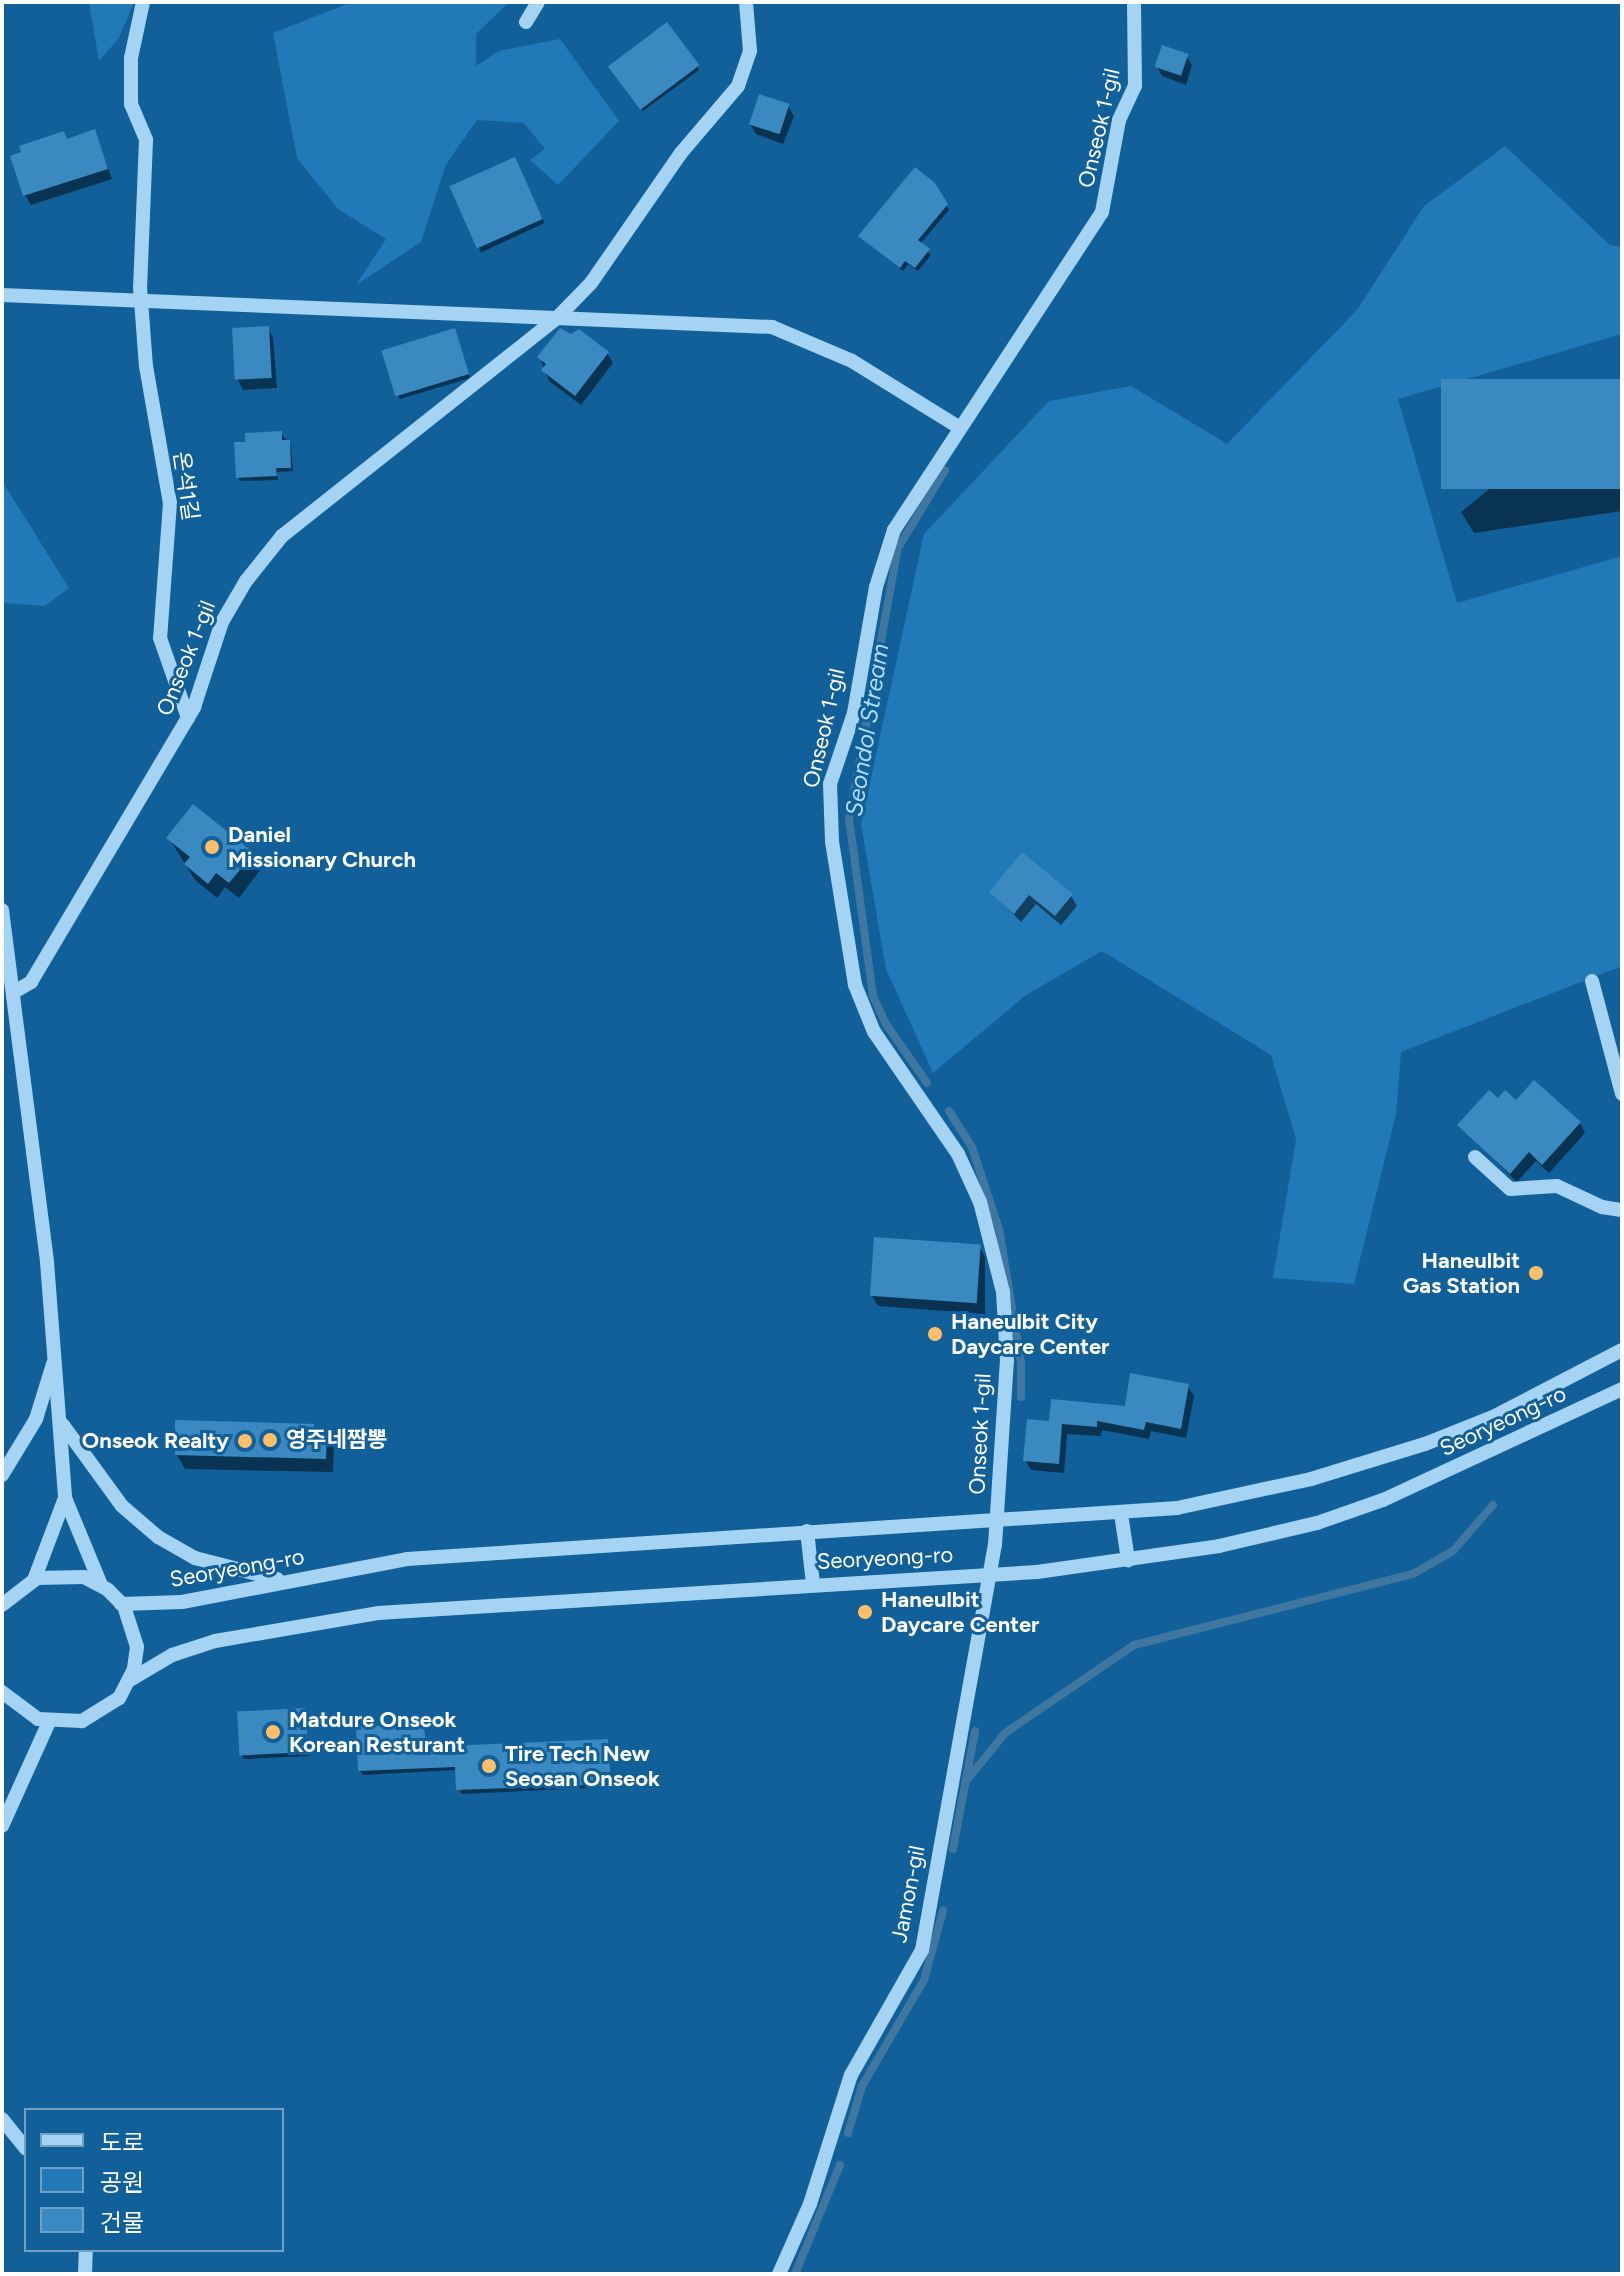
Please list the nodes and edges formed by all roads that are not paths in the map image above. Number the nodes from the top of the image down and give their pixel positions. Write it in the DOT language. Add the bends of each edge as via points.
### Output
graph roads {
  1 [pos="143,2"];
  2 [pos="538,2"];
  3 [pos="746,2"];
  4 [pos="1134,2"];
  5 [pos="526,22"];
  6 [pos="2,295"];
  7 [pos="141,303"];
  8 [pos="556,319"];
  9 [pos="960,428"];
  10 [pos="188,718"];
  11 [pos="2,910"];
  12 [pos="1592,981"];
  13 [pos="14,992"];
  14 [pos="1622,1094"];
  15 [pos="1475,1157"];
  16 [pos="1622,1210"];
  17 [pos="55,1348"];
  18 [pos="1622,1350"];
  19 [pos="1622,1389"];
  20 [pos="63,1425"];
  21 [pos="2,1475"];
  22 [pos="65,1498"];
  23 [pos="1121,1514"];
  24 [pos="997,1520"];
  25 [pos="807,1531"];
  26 [pos="995,1545"];
  27 [pos="1128,1560"];
  28 [pos="990,1575"];
  29 [pos="34,1580"];
  30 [pos="289,1581"];
  31 [pos="813,1584"];
  32 [pos="101,1585"];
  33 [pos="121,1604"];
  34 [pos="2,1605"];
  35 [pos="130,1680"];
  36 [pos="2,1692"];
  37 [pos="49,1722"];
  38 [pos="2,1826"];
  39 [pos="2,2119"];
  40 [pos="24,2146"];
  41 [pos="86,2252"];
  42 [pos="85,2274"];
  43 [pos="779,2274"];
  1 -- 7 [label="street, 온석1길" via="131,58 131,104 146,140"];
  2 -- 5 [label="street"];
  3 -- 8 [label="street, Onseok 1-gil" via="750,51 738,86 681,153 591,283"];
  4 -- 9 [label="street, Onseok 1-gil" via="1135,86 1119,120 1102,212"];
  6 -- 7 [label="street"];
  7 -- 8 [label="street"];
  7 -- 10 [label="street, 온석1길" via="146,366 170,503 160,638"];
  8 -- 9 [label="street" via="755,325 791,331 890,381"];
  8 -- 10 [label="street, Onseok 1-gil" via="282,536 233,600"];
  9 -- 24 [label="street, Onseok 1-gil" via="887,545 854,713 829,800 851,969 865,1016 958,1154 992,1241 1006,1322"];
  10 -- 13 [label="street, Onseok 1-gil" via="31,982"];
  11 -- 13 [label="street"];
  12 -- 14 [label="street"];
  13 -- 17 [label="street"];
  15 -- 16 [label="street" via="1510,1189 1557,1186 1602,1207"];
  17 -- 20 [label="street"];
  17 -- 21 [label="street" via="36,1419"];
  18 -- 23 [label="street, Seoryeong-ro" via="1495,1416 1384,1458 1243,1497"];
  19 -- 27 [label="street, Seoryeong-ro" via="1370,1505 1261,1538"];
  20 -- 22 [label="street"];
  20 -- 30 [label="street" via="122,1506 158,1537 220,1566"];
  22 -- 29 [label="street"];
  22 -- 32 [label="street"];
  23 -- 24 [label="street, Seoryeong-ro"];
  23 -- 27 [label="street"];
  24 -- 25 [label="street, Seoryeong-ro"];
  24 -- 26 [label="street, Onseok 1-gil"];
  25 -- 30 [label="street, Seoryeong-ro" via="407,1559"];
  25 -- 31 [label="street"];
  26 -- 28 [label="street, Jamon-gil"];
  27 -- 28 [label="street, Seoryeong-ro"];
  28 -- 31 [label="street, Seoryeong-ro"];
  28 -- 43 [label="street, Jamon-gil" via="922,1950 851,2075 817,2182"];
  29 -- 32 [label="street" via="65,1574"];
  29 -- 34 [label="street"];
  30 -- 33 [label="street, Seoryeong-ro" via="182,1602"];
  31 -- 35 [label="street, Seoryeong-ro" via="378,1613 270,1628 187,1649"];
  32 -- 33 [label="street"];
  33 -- 35 [label="street" via="136,1636"];
  35 -- 37 [label="street, Seoryeong-ro" via="102,1712 82,1721"];
  36 -- 37 [label="street" via="28,1715"];
  37 -- 38 [label="street"];
  39 -- 40 [label="street"];
  41 -- 42 [label="street"];
}
